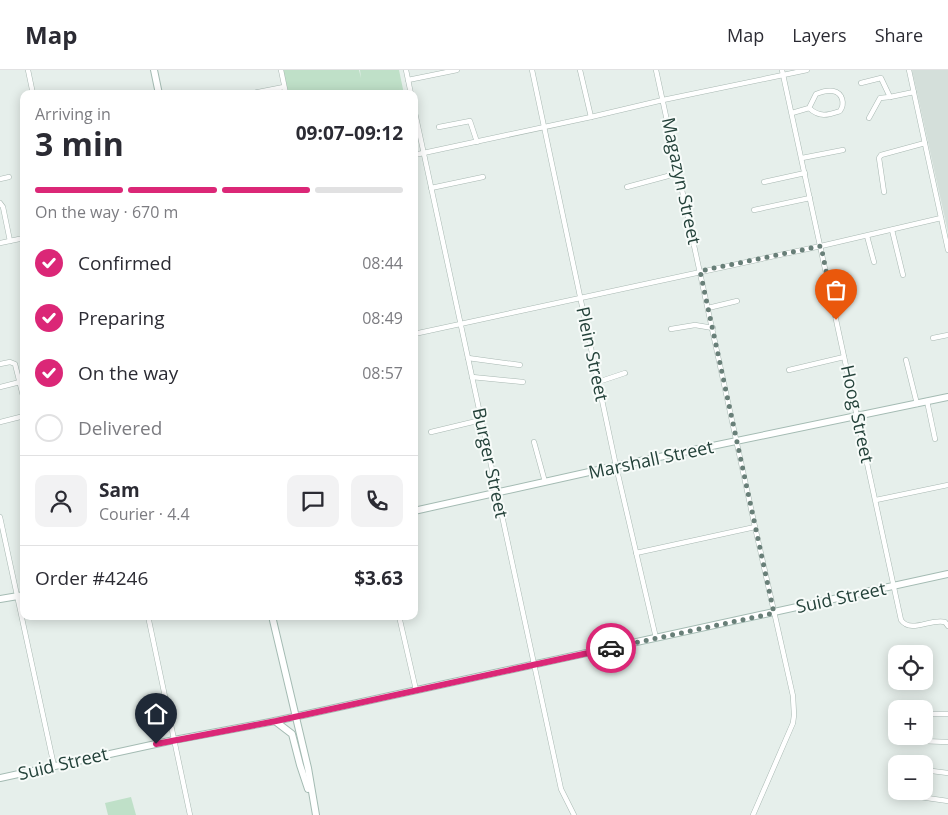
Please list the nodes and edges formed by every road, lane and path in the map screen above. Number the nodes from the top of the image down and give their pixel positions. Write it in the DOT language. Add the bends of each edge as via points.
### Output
graph roads {
  1 [pos="28,70"];
  2 [pos="154,70"];
  3 [pos="281,70"];
  4 [pos="406,70"];
  5 [pos="458,70"];
  6 [pos="532,70"];
  7 [pos="580,70"];
  8 [pos="656,70"];
  9 [pos="807,70"];
  10 [pos="909,70"];
  11 [pos="783,72"];
  12 [pos="408,80"];
  13 [pos="861,83"];
  14 [pos="284,87"];
  15 [pos="32,90"];
  16 [pos="158,90"];
  17 [pos="269,90"];
  18 [pos="285,90"];
  19 [pos="410,90"];
  20 [pos="914,92"];
  21 [pos="890,97"];
  22 [pos="663,100"];
  23 [pos="809,108"];
  24 [pos="792,112"];
  25 [pos="591,117"];
  26 [pos="869,118"];
  27 [pos="418,126"];
  28 [pos="439,127"];
  29 [pos="544,127"];
  30 [pos="477,142"];
  31 [pos="925,143"];
  32 [pos="843,150"];
  33 [pos="424,153"];
  34 [pos="418,154"];
  35 [pos="802,158"];
  36 [pos="679,173"];
  37 [pos="805,173"];
  38 [pos="9,177"];
  39 [pos="483,177"];
  40 [pos="0,178"];
  41 [pos="764,182"];
  42 [pos="627,187"];
  43 [pos="431,188"];
  44 [pos="884,192"];
  45 [pos="810,198"];
  46 [pos="0,203"];
  47 [pos="754,210"];
  48 [pos="941,218"];
  49 [pos="892,230"];
  50 [pos="867,236"];
  51 [pos="20,239"];
  52 [pos="10,240"];
  53 [pos="0,242"];
  54 [pos="821,246"];
  55 [pos="948,250"];
  56 [pos="874,262"];
  57 [pos="700,271"];
  58 [pos="903,275"];
  59 [pos="580,298"];
  60 [pos="737,301"];
  61 [pos="708,308"];
  62 [pos="460,324"];
  63 [pos="713,328"];
  64 [pos="671,329"];
  65 [pos="418,333"];
  66 [pos="948,335"];
  67 [pos="934,338"];
  68 [pos="844,357"];
  69 [pos="468,358"];
  70 [pos="906,360"];
  71 [pos="0,364"];
  72 [pos="520,365"];
  73 [pos="789,370"];
  74 [pos="625,373"];
  75 [pos="472,377"];
  76 [pos="20,382"];
  77 [pos="523,382"];
  78 [pos="598,382"];
  79 [pos="0,387"];
  80 [pos="948,397"];
  81 [pos="927,402"];
  82 [pos="917,404"];
  83 [pos="857,416"];
  84 [pos="20,417"];
  85 [pos="481,420"];
  86 [pos="0,422"];
  87 [pos="431,432"];
  88 [pos="935,439"];
  89 [pos="534,442"];
  90 [pos="738,442"];
  91 [pos="616,466"];
  92 [pos="545,482"];
  93 [pos="948,485"];
  94 [pos="497,493"];
  95 [pos="876,500"];
  96 [pos="418,510"];
  97 [pos="0,517"];
  98 [pos="755,527"];
  99 [pos="636,552"];
  100 [pos="948,574"];
  101 [pos="894,586"];
  102 [pos="20,592"];
  103 [pos="20,596"];
  104 [pos="0,600"];
  105 [pos="774,613"];
  106 [pos="26,620"];
  107 [pos="149,620"];
  108 [pos="273,620"];
  109 [pos="400,620"];
  110 [pos="947,622"];
  111 [pos="656,638"];
  112 [pos="534,664"];
  113 [pos="416,690"];
  114 [pos="933,714"];
  115 [pos="948,714"];
  116 [pos="296,716"];
  117 [pos="276,721"];
  118 [pos="174,740"];
  119 [pos="933,742"];
  120 [pos="948,742"];
  121 [pos="54,766"];
  122 [pos="933,771"];
  123 [pos="948,773"];
  124 [pos="0,778"];
  125 [pos="312,796"];
  126 [pos="933,799"];
  127 [pos="948,801"];
  128 [pos="190,815"];
  129 [pos="316,815"];
  130 [pos="574,815"];
  131 [pos="752,815"];
  1 -- 15 [label="street"];
  2 -- 16 [label="street"];
  3 -- 14 [label="street"];
  4 -- 12 [label="street"];
  5 -- 12 [label="street"];
  6 -- 29 [label="street, Plein Street"];
  7 -- 25 [label="street"];
  8 -- 22 [label="street, Magazyn Street"];
  9 -- 11 [label="street"];
  10 -- 20 [label="street"];
  11 -- 22 [label="street"];
  11 -- 24 [label="street, Hoog Street"];
  12 -- 19 [label="street"];
  13 -- 21 [label="street" via="882,78"];
  14 -- 17 [label="street"];
  14 -- 18 [label="street"];
  20 -- 21 [label="street"];
  20 -- 31 [label="street"];
  21 -- 26 [label="street" via="880,98"];
  22 -- 25 [label="street"];
  22 -- 36 [label="street, Magazyn Street"];
  23 -- 23 [label="street" via="822,116 840,111 843,106 839,94 828,91 816,94"];
  23 -- 24 [label="street"];
  24 -- 35 [label="street, Hoog Street"];
  25 -- 29 [label="street"];
  27 -- 33 [label="street, Burger Street"];
  28 -- 30 [label="street" via="470,121"];
  29 -- 30 [label="street"];
  29 -- 59 [label="street, Plein Street"];
  30 -- 33 [label="street"];
  31 -- 44 [label="street" via="881,154"];
  31 -- 48 [label="street"];
  32 -- 35 [label="street"];
  33 -- 34 [label="street"];
  33 -- 43 [label="street, Burger Street"];
  35 -- 37 [label="street, Hoog Street"];
  36 -- 42 [label="street"];
  36 -- 57 [label="street, Magazyn Street"];
  37 -- 41 [label="street"];
  37 -- 45 [label="street, Hoog Street"];
  38 -- 40 [label="street"];
  39 -- 43 [label="street"];
  43 -- 62 [label="street, Burger Street"];
  45 -- 47 [label="street"];
  45 -- 54 [label="street, Hoog Street"];
  46 -- 52 [label="street"];
  48 -- 49 [label="street"];
  48 -- 55 [label="street"];
  49 -- 50 [label="street"];
  49 -- 58 [label="street"];
  50 -- 54 [label="street"];
  50 -- 56 [label="street"];
  51 -- 52 [label="street"];
  52 -- 53 [label="street"];
  54 -- 57 [label="street"];
  54 -- 68 [label="street, Hoog Street"];
  57 -- 59 [label="street"];
  57 -- 61 [label="street, Magazyn Street"];
  59 -- 62 [label="street"];
  59 -- 78 [label="street, Plein Street"];
  60 -- 61 [label="street"];
  61 -- 63 [label="street, Magazyn Street"];
  62 -- 65 [label="street"];
  62 -- 69 [label="street, Burger Street"];
  63 -- 64 [label="street" via="695,324"];
  63 -- 90 [label="street, Magazyn Street"];
  66 -- 67 [label="street"];
  68 -- 73 [label="street"];
  68 -- 83 [label="street, Hoog Street"];
  69 -- 72 [label="street"];
  69 -- 75 [label="street, Burger Street"];
  70 -- 82 [label="street"];
  71 -- 76 [label="street" via="15,364"];
  74 -- 78 [label="street"];
  75 -- 77 [label="street"];
  75 -- 85 [label="street, Burger Street"];
  76 -- 79 [label="street"];
  78 -- 91 [label="street, Plein Street"];
  80 -- 81 [label="street, Marshall Street"];
  81 -- 82 [label="street, Marshall Street"];
  81 -- 88 [label="street"];
  82 -- 83 [label="street, Marshall Street"];
  83 -- 90 [label="street, Marshall Street"];
  83 -- 95 [label="street, Hoog Street"];
  84 -- 86 [label="street"];
  85 -- 87 [label="street"];
  85 -- 94 [label="street, Burger Street"];
  89 -- 92 [label="street"];
  90 -- 91 [label="street, Marshall Street"];
  90 -- 98 [label="street, Magazyn Street"];
  91 -- 92 [label="street, Marshall Street"];
  91 -- 99 [label="street, Plein Street"];
  92 -- 94 [label="street, Marshall Street"];
  93 -- 95 [label="street"];
  94 -- 96 [label="street, Marshall Street"];
  94 -- 112 [label="street, Burger Street"];
  95 -- 101 [label="street, Hoog Street"];
  97 -- 102 [label="street"];
  98 -- 99 [label="street"];
  98 -- 105 [label="street, Magazyn Street"];
  99 -- 111 [label="street, Plein Street"];
  100 -- 101 [label="street, Suid Street"];
  101 -- 105 [label="street, Suid Street"];
  101 -- 110 [label="street, Hoog Street" via="905,625"];
  103 -- 104 [label="street"];
  105 -- 111 [label="street, Suid Street"];
  105 -- 131 [label="street, Magazyn Street" via="793,696 794,715"];
  106 -- 121 [label="street"];
  107 -- 118 [label="street"];
  108 -- 116 [label="street"];
  109 -- 113 [label="street"];
  111 -- 112 [label="street, Suid Street"];
  112 -- 113 [label="street, Suid Street"];
  112 -- 130 [label="street, Burger Street" via="561,789"];
  113 -- 116 [label="street, Suid Street"];
  114 -- 115 [label="street"];
  116 -- 117 [label="street, Suid Street"];
  116 -- 125 [label="street"];
  117 -- 118 [label="street, Suid Street"];
  117 -- 125 [label="street" via="292,734"];
  118 -- 121 [label="street, Suid Street"];
  118 -- 128 [label="street"];
  119 -- 120 [label="street"];
  121 -- 124 [label="street, Suid Street"];
  122 -- 123 [label="street"];
  125 -- 129 [label="street"];
  126 -- 127 [label="street"];
}
